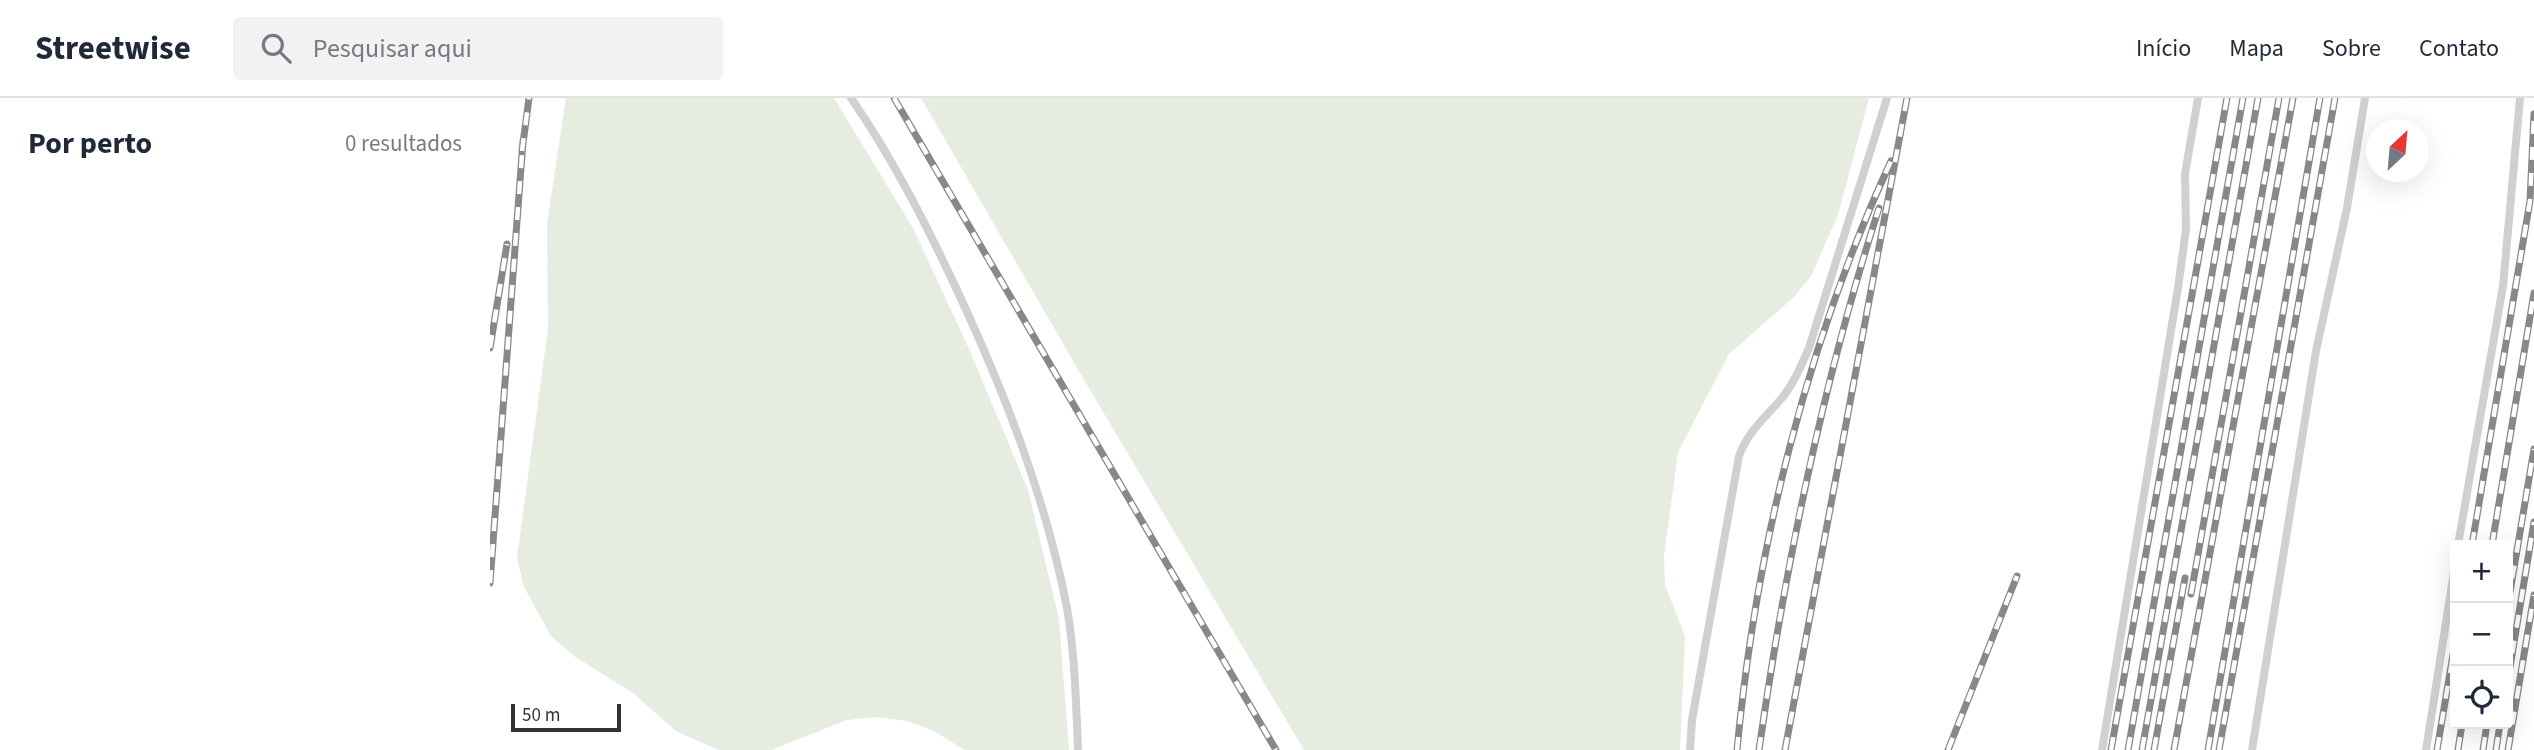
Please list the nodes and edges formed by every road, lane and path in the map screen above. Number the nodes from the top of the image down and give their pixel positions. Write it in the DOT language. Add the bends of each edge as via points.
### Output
graph roads {
  1 [pos="851,98"];
  2 [pos="1887,98"];
  3 [pos="2198,98"];
  4 [pos="2365,98"];
  5 [pos="2519,98"];
  6 [pos="2459,540"];
  7 [pos="2450,597"];
  8 [pos="1079,750"];
  9 [pos="1690,750"];
  10 [pos="2102,750"];
  11 [pos="2252,750"];
  12 [pos="2426,750"];
  1 -- 8 [label="lane" via="913,198 987,354 1038,486 1067,607"];
  2 -- 9 [label="lane" via="1809,348 1797,376 1747,436 1739,456"];
  3 -- 10 [label="lane" via="2185,174 2186,229 2178,289"];
  4 -- 11 [label="lane" via="2316,351"];
  5 -- 6 [label="lane" via="2503,286"];
  7 -- 12 [label="lane"];
}
